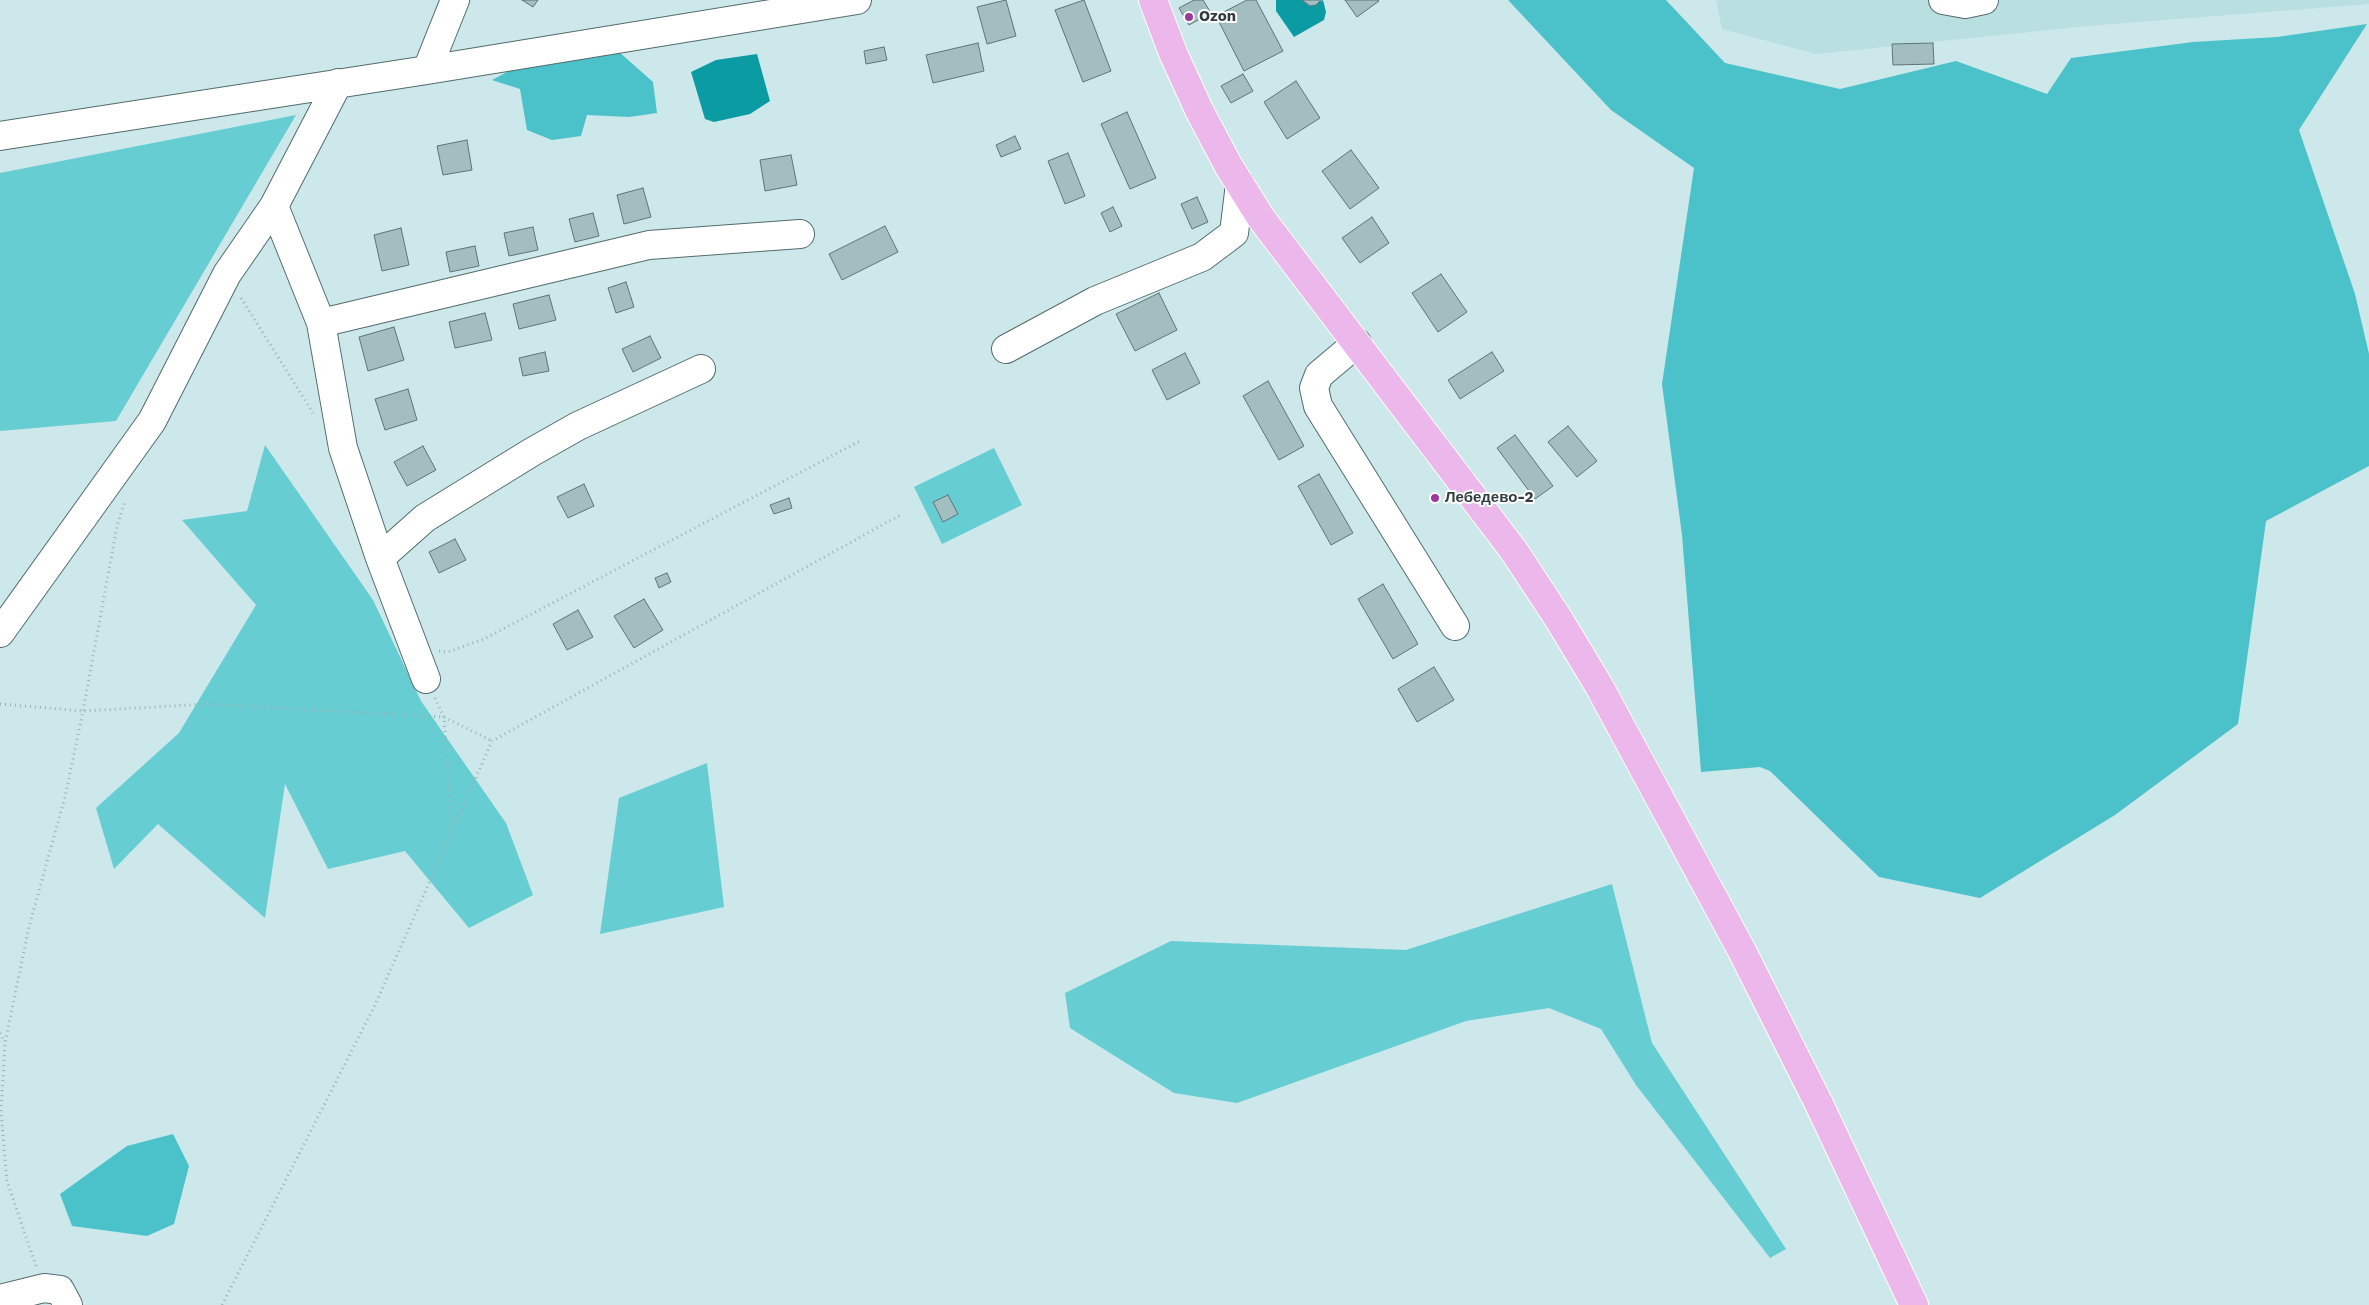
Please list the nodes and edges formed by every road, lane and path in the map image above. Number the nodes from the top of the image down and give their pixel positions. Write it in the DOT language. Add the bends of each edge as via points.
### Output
graph roads {
  1 [pos="455,0"];
  2 [pos="857,0"];
  3 [pos="1153,0"];
  4 [pos="1943,0"];
  5 [pos="1984,0"];
  6 [pos="427,70"];
  7 [pos="338,83"];
  8 [pos="0,136"];
  9 [pos="1240,184"];
  10 [pos="274,206"];
  11 [pos="800,234"];
  12 [pos="226,274"];
  13 [pos="321,324"];
  14 [pos="1357,343"];
  15 [pos="1006,349"];
  16 [pos="701,369"];
  17 [pos="314,414"];
  18 [pos="860,441"];
  19 [pos="126,500"];
  20 [pos="902,514"];
  21 [pos="380,558"];
  22 [pos="1455,626"];
  23 [pos="0,633"];
  24 [pos="414,649"];
  25 [pos="426,679"];
  26 [pos="0,704"];
  27 [pos="83,711"];
  28 [pos="444,717"];
  29 [pos="492,741"];
  30 [pos="452,828"];
  31 [pos="0,1033"];
  32 [pos="5,1043"];
  33 [pos="44,1288"];
  34 [pos="0,1299"];
  35 [pos="68,1305"];
  36 [pos="222,1305"];
  37 [pos="1914,1305"];
  1 -- 6 [label="street"];
  2 -- 6 [label="street"];
  3 -- 9 [label="main road" via="1189,89"];
  4 -- 5 [label="street" via="1965,4"];
  6 -- 7 [label="street"];
  7 -- 8 [label="street"];
  7 -- 10 [label="street"];
  9 -- 14 [label="main road" via="1284,249"];
  9 -- 15 [label="street" via="1234,233 1202,257 1095,302"];
  10 -- 12 [label="street"];
  10 -- 13 [label="street"];
  11 -- 13 [label="street" via="649,245"];
  12 -- 17 [label="path"];
  12 -- 23 [label="street" via="152,421"];
  13 -- 21 [label="street" via="343,448"];
  14 -- 22 [label="street" via="1319,375 1314,388 1318,406"];
  14 -- 37 [label="main road" via="1514,551 1599,686 1742,950"];
  16 -- 21 [label="street" via="578,426 532,452 425,518"];
  18 -- 24 [label="path" via="484,639 448,652"];
  19 -- 27 [label="path" via="117,526"];
  20 -- 29 [label="path"];
  21 -- 24 [label="street"];
  24 -- 25 [label="street"];
  25 -- 28 [label="path"];
  26 -- 27 [label="path"];
  27 -- 28 [label="path" via="206,704"];
  27 -- 32 [label="path" via="66,797 28,926"];
  28 -- 29 [label="path"];
  28 -- 30 [label="path"];
  29 -- 30 [label="path"];
  30 -- 36 [label="path" via="374,1007"];
  31 -- 32 [label="path"];
  32 -- 33 [label="path" via="1,1112 7,1181"];
  33 -- 34 [label="street"];
  33 -- 35 [label="street" via="60,1290"];
}
